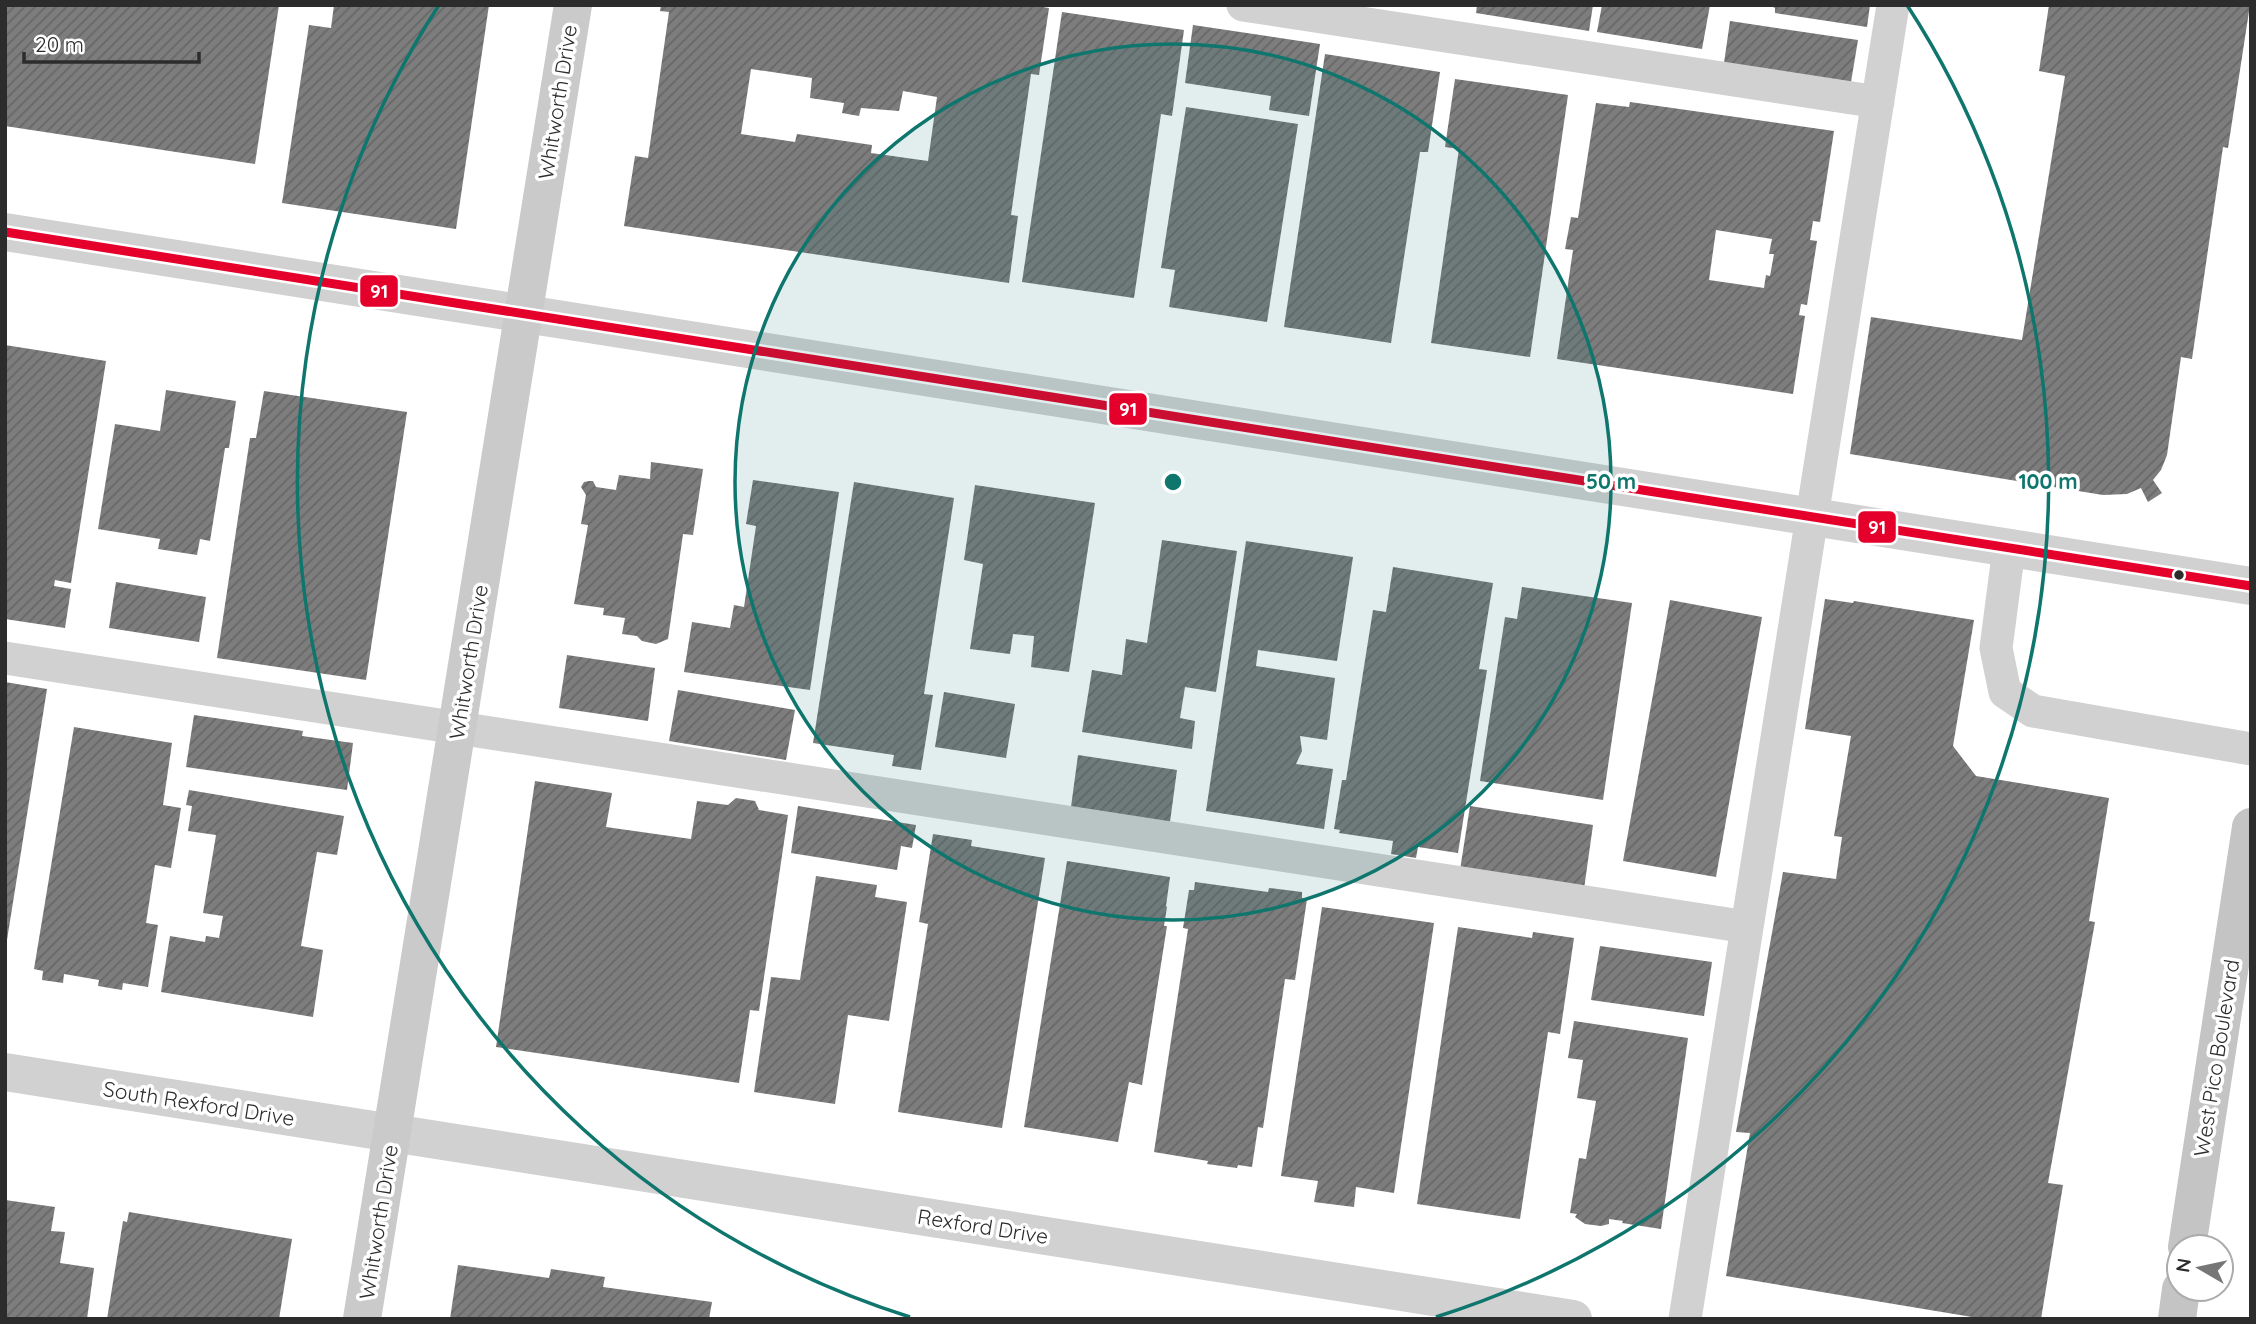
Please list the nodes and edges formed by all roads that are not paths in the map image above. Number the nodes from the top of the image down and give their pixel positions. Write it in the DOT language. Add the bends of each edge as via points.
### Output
graph roads {
  1 [pos="573,5"];
  2 [pos="1243,5"];
  3 [pos="1893,5"];
  4 [pos="1878,102"];
  5 [pos="5,232"];
  6 [pos="522,314"];
  7 [pos="1812,516"];
  8 [pos="2010,548"];
  9 [pos="2251,586"];
  10 [pos="5,658"];
  11 [pos="458,729"];
  12 [pos="2251,749"];
  13 [pos="2251,827"];
  14 [pos="2247,877"];
  15 [pos="1747,928"];
  16 [pos="5,1072"];
  17 [pos="393,1133"];
  18 [pos="2190,1233"];
  19 [pos="362,1319"];
  20 [pos="1573,1319"];
  21 [pos="1685,1319"];
  1 -- 6 [label="street, Whitworth Drive"];
  2 -- 4 [label="lane"];
  3 -- 4 [label="lane"];
  4 -- 7 [label="lane"];
  5 -- 6 [label="street"];
  6 -- 7 [label="street"];
  6 -- 11 [label="street, Whitworth Drive"];
  7 -- 8 [label="street"];
  7 -- 15 [label="lane"];
  8 -- 9 [label="street"];
  8 -- 12 [label="lane" via="1996,648 2005,692 2033,711"];
  10 -- 11 [label="lane"];
  11 -- 15 [label="lane"];
  11 -- 17 [label="street, Whitworth Drive"];
  13 -- 14 [label="main road, West Pico Boulevard"];
  14 -- 18 [label="main road, West Pico Boulevard"];
  15 -- 21 [label="lane"];
  16 -- 17 [label="street, South Rexford Drive"];
  17 -- 19 [label="street, Whitworth Drive"];
  17 -- 20 [label="street, Rexford Drive"];
}
